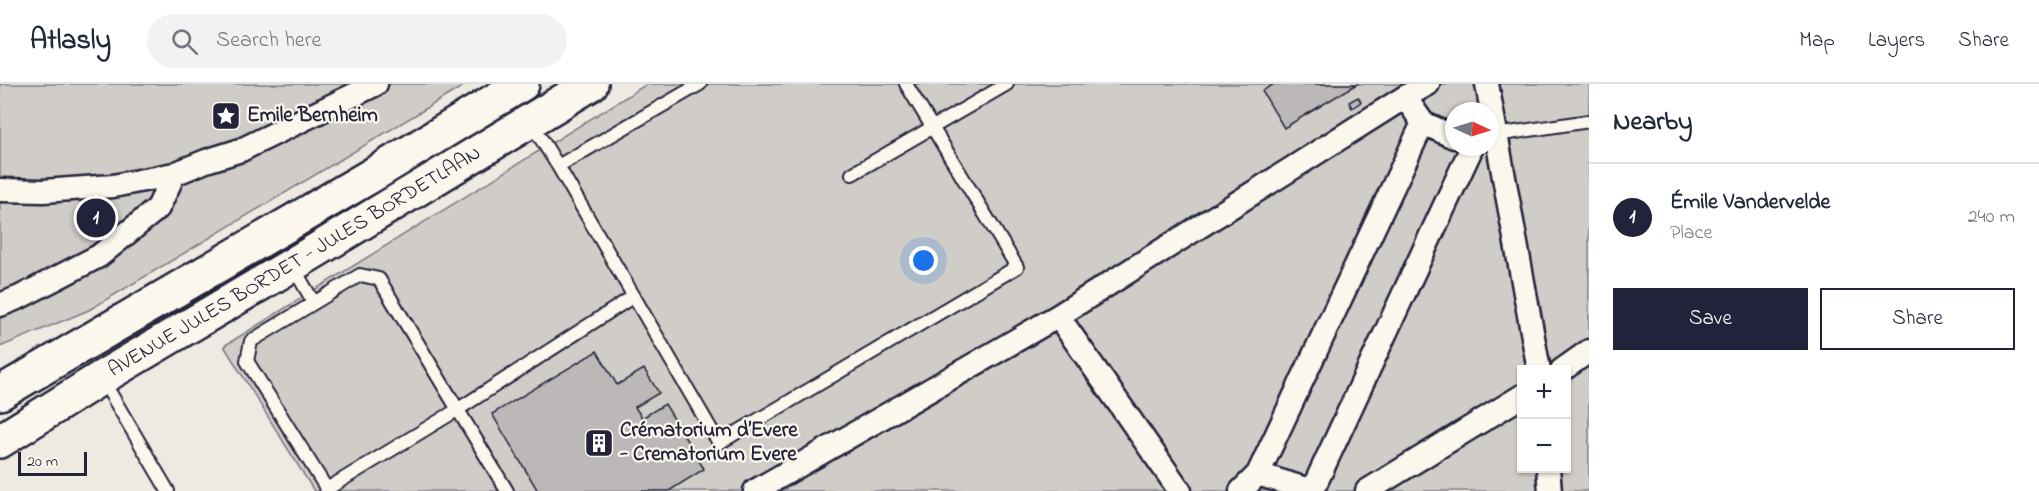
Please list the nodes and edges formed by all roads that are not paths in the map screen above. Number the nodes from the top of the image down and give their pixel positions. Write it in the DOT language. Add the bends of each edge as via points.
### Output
graph roads {
  1 [pos="376,84"];
  2 [pos="522,84"];
  3 [pos="591,84"];
  4 [pos="700,84"];
  5 [pos="906,84"];
  6 [pos="1007,84"];
  7 [pos="1428,84"];
  8 [pos="1487,84"];
  9 [pos="1406,97"];
  10 [pos="1489,102"];
  11 [pos="530,120"];
  12 [pos="1589,121"];
  13 [pos="1423,123"];
  14 [pos="932,127"];
  15 [pos="1445,133"];
  16 [pos="1499,135"];
  17 [pos="1468,156"];
  18 [pos="1497,156"];
  19 [pos="558,166"];
  20 [pos="174,174"];
  21 [pos="852,174"];
  22 [pos="0,190"];
  23 [pos="292,265"];
  24 [pos="634,296"];
  25 [pos="314,303"];
  26 [pos="0,305"];
  27 [pos="1058,316"];
  28 [pos="1589,351"];
  29 [pos="1538,365"];
  30 [pos="1568,365"];
  31 [pos="101,378"];
  32 [pos="0,393"];
  33 [pos="1517,398"];
  34 [pos="457,410"];
  35 [pos="0,441"];
  36 [pos="1548,473"];
  37 [pos="1258,474"];
  38 [pos="328,490"];
  39 [pos="168,491"];
  40 [pos="507,491"];
  41 [pos="755,491"];
  42 [pos="1180,491"];
  43 [pos="1241,491"];
  44 [pos="1312,491"];
  45 [pos="1367,491"];
  46 [pos="1550,491"];
  1 -- 20 [label="street" via="241,150"];
  2 -- 32 [label="main road, AVENUE JULES BORDET - JULES BORDETLAAN"];
  3 -- 11 [label="main road, AVENUE JULES BORDET - JULES BORDETLAAN"];
  4 -- 19 [label="lane"];
  5 -- 14 [label="lane"];
  6 -- 14 [label="lane"];
  7 -- 9 [label="street"];
  8 -- 10 [label="street"];
  9 -- 13 [label="street"];
  9 -- 27 [label="street"];
  11 -- 19 [label="lane"];
  11 -- 23 [label="main road, AVENUE JULES BORDET - JULES BORDETLAAN"];
  12 -- 16 [label="lane"];
  13 -- 15 [label="street"];
  13 -- 37 [label="street"];
  14 -- 21 [label="lane"];
  14 -- 24 [label="lane" via="1017,267 719,443"];
  17 -- 44 [label="street"];
  18 -- 29 [label="street"];
  19 -- 24 [label="lane"];
  20 -- 22 [label="street" via="113,186"];
  20 -- 26 [label="street" via="158,208 99,256"];
  23 -- 25 [label="lane"];
  23 -- 31 [label="main road, AVENUE JULES BORDET - JULES BORDETLAAN"];
  24 -- 34 [label="lane"];
  25 -- 34 [label="lane" via="360,274 379,279"];
  25 -- 38 [label="lane" via="251,341 247,361"];
  27 -- 41 [label="street"];
  27 -- 42 [label="street"];
  28 -- 30 [label="street"];
  31 -- 35 [label="main road, AVENUE JULES BORDET - JULES BORDETLAAN"];
  31 -- 39 [label="lane"];
  33 -- 45 [label="street"];
  34 -- 38 [label="lane"];
  34 -- 40 [label="lane"];
  36 -- 46 [label="street"];
  37 -- 43 [label="street"];
  37 -- 44 [label="street"];
}
